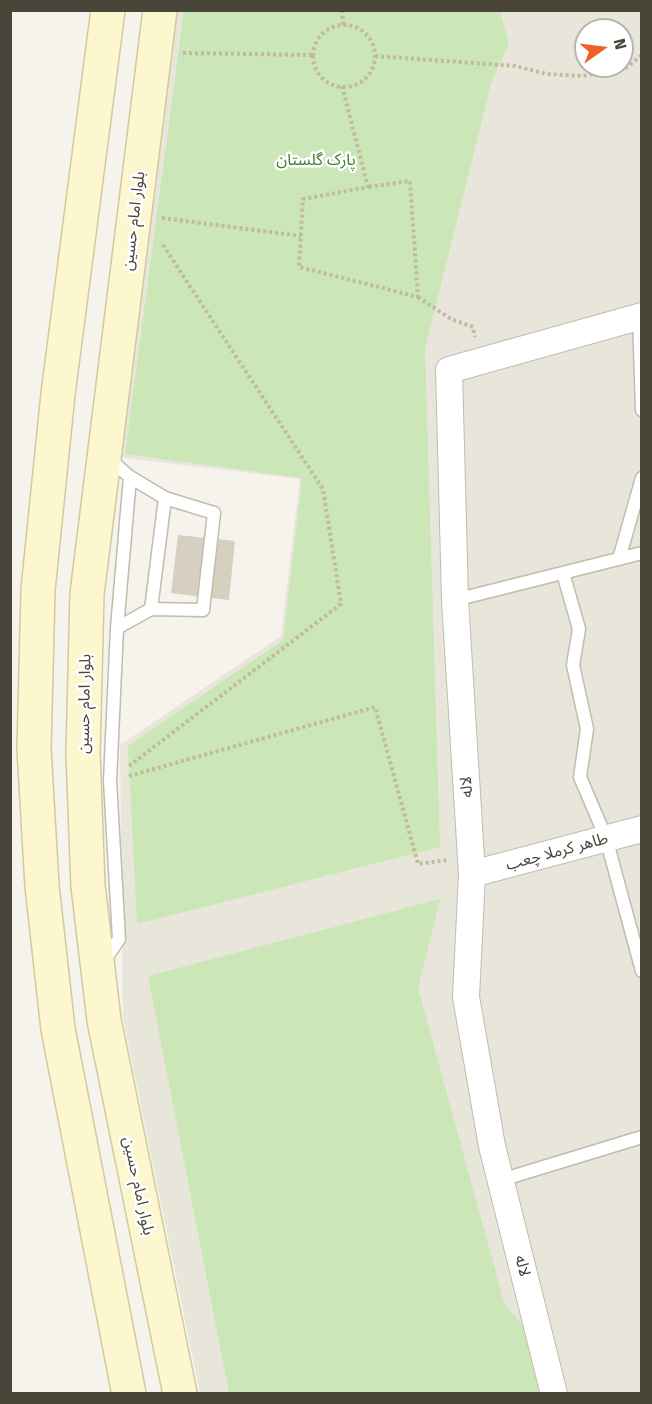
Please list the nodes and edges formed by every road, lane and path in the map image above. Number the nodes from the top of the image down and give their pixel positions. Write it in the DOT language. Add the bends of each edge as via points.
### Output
graph roads {
  1 [pos="108,10"];
  2 [pos="160,10"];
  3 [pos="342,10"];
  4 [pos="343,25"];
  5 [pos="184,42"];
  6 [pos="182,52"];
  7 [pos="312,55"];
  8 [pos="642,55"];
  9 [pos="375,56"];
  10 [pos="181,64"];
  11 [pos="342,86"];
  12 [pos="368,187"];
  13 [pos="163,206"];
  14 [pos="301,236"];
  15 [pos="159,238"];
  16 [pos="418,297"];
  17 [pos="640,317"];
  18 [pos="480,361"];
  19 [pos="642,410"];
  20 [pos="104,455"];
  21 [pos="130,477"];
  22 [pos="642,478"];
  23 [pos="165,498"];
  24 [pos="642,553"];
  25 [pos="619,559"];
  26 [pos="563,573"];
  27 [pos="454,600"];
  28 [pos="151,609"];
  29 [pos="117,628"];
  30 [pos="110,781"];
  31 [pos="642,829"];
  32 [pos="606,838"];
  33 [pos="472,866"];
  34 [pos="98,969"];
  35 [pos="642,971"];
  36 [pos="642,1137"];
  37 [pos="501,1180"];
  38 [pos="129,1394"];
  39 [pos="180,1394"];
  40 [pos="554,1394"];
  1 -- 38 [label="main road" via="58,394 38,590 34,748 42,886 58,1029"];
  2 -- 20 [label="main road, بلوار امام حسین"];
  3 -- 4 [label="path"];
  4 -- 7 [label="path" via="324,31"];
  4 -- 9 [label="path" via="364,32"];
  5 -- 6 [label="path"];
  6 -- 7 [label="path"];
  6 -- 10 [label="path"];
  7 -- 11 [label="path" via="315,69 324,80"];
  8 -- 9 [label="path" via="627,67 582,76 547,74 515,66"];
  9 -- 11 [label="path" via="372,70 362,81"];
  11 -- 12 [label="path"];
  12 -- 14 [label="path" via="303,199"];
  12 -- 16 [label="path" via="410,181"];
  13 -- 14 [label="path" via="161,218"];
  14 -- 16 [label="path" via="299,267"];
  15 -- 30 [label="path" via="323,489 341,604"];
  16 -- 18 [label="path" via="451,320 473,327"];
  17 -- 18 [label="street, لاله"];
  17 -- 19 [label="lane"];
  18 -- 27 [label="street, لاله" via="449,370"];
  20 -- 21 [label="lane"];
  20 -- 34 [label="main road, بلوار امام حسین" via="87,594 83,753 88,886"];
  21 -- 23 [label="lane"];
  21 -- 29 [label="lane"];
  22 -- 25 [label="lane"];
  23 -- 28 [label="lane"];
  23 -- 28 [label="lane" via="214,513 203,610"];
  24 -- 25 [label="lane"];
  25 -- 26 [label="lane"];
  26 -- 27 [label="lane"];
  26 -- 32 [label="lane" via="579,629 573,665 587,729 580,777"];
  27 -- 33 [label="street, لاله"];
  28 -- 29 [label="lane"];
  29 -- 30 [label="lane"];
  30 -- 33 [label="path" via="375,707 417,864"];
  30 -- 34 [label="lane" via="119,939"];
  31 -- 32 [label="street, طاهر کرملا چعب"];
  32 -- 33 [label="street, طاهر کرملا چعب"];
  32 -- 35 [label="lane"];
  33 -- 37 [label="street, لاله" via="466,997"];
  34 -- 39 [label="main road, بلوار امام حسین" via="104,1020"];
  36 -- 37 [label="lane"];
  37 -- 40 [label="street, لاله"];
}
